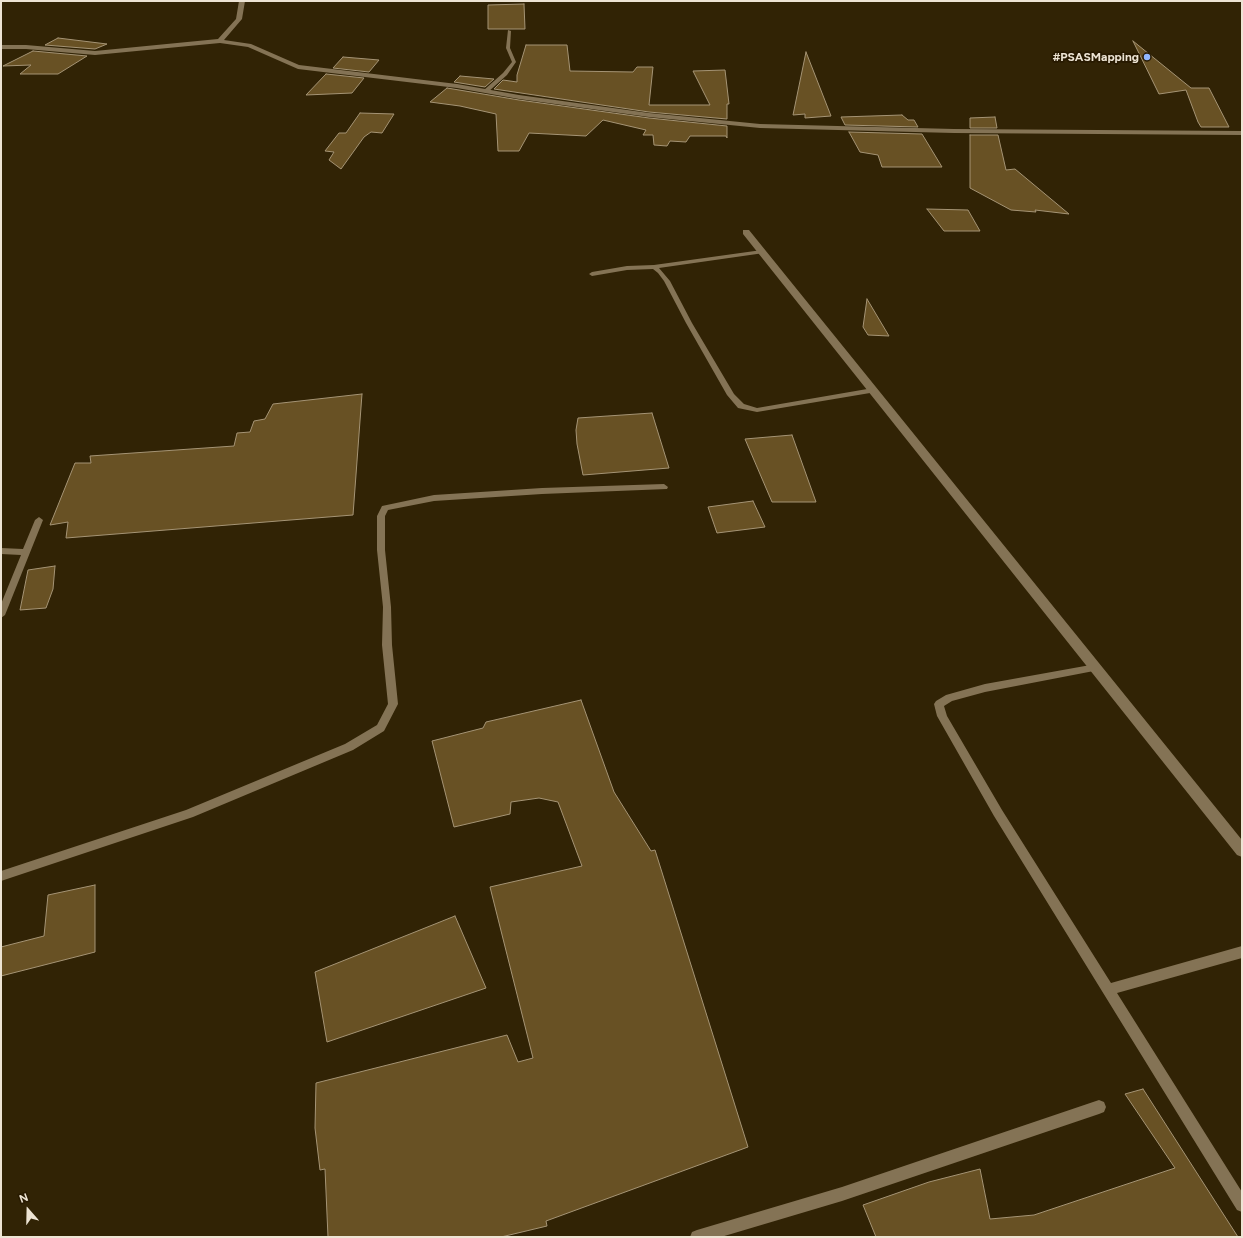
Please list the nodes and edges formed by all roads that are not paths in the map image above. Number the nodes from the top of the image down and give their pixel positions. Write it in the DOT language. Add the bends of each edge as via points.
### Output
graph roads {
  1 [pos="242,1"];
  2 [pos="510,31"];
  3 [pos="220,41"];
  4 [pos="1,47"];
  5 [pos="486,91"];
  6 [pos="1242,133"];
  7 [pos="746,232"];
  8 [pos="762,252"];
  9 [pos="654,267"];
  10 [pos="592,274"];
  11 [pos="873,390"];
  12 [pos="664,487"];
  13 [pos="39,520"];
  14 [pos="1,551"];
  15 [pos="26,552"];
  16 [pos="1,615"];
  17 [pos="1096,668"];
  18 [pos="1242,851"];
  19 [pos="1,876"];
  20 [pos="1242,952"];
  21 [pos="1108,990"];
  22 [pos="1099,1107"];
  23 [pos="1242,1205"];
  24 [pos="697,1237"];
  1 -- 3 [label="street" via="239,18"];
  2 -- 5 [label="lane" via="508,48 514,62"];
  3 -- 4 [label="street" via="95,53"];
  3 -- 5 [label="street" via="249,45 298,67"];
  5 -- 6 [label="street" via="648,116 760,126 954,132"];
  7 -- 8 [label="street"];
  8 -- 9 [label="lane"];
  8 -- 11 [label="street"];
  9 -- 10 [label="lane" via="627,268"];
  9 -- 11 [label="lane" via="667,281 731,395 741,406 757,410"];
  11 -- 17 [label="street"];
  12 -- 19 [label="lane" via="434,498 385,508 381,516 381,550 393,704 381,728 349,747 189,814"];
  13 -- 15 [label="lane"];
  14 -- 15 [label="lane"];
  15 -- 16 [label="lane"];
  17 -- 18 [label="street"];
  17 -- 21 [label="lane" via="985,688 949,698 939,704 942,716 998,813"];
  20 -- 21 [label="lane"];
  21 -- 23 [label="lane"];
  22 -- 24 [label="lane" via="842,1194"];
}
